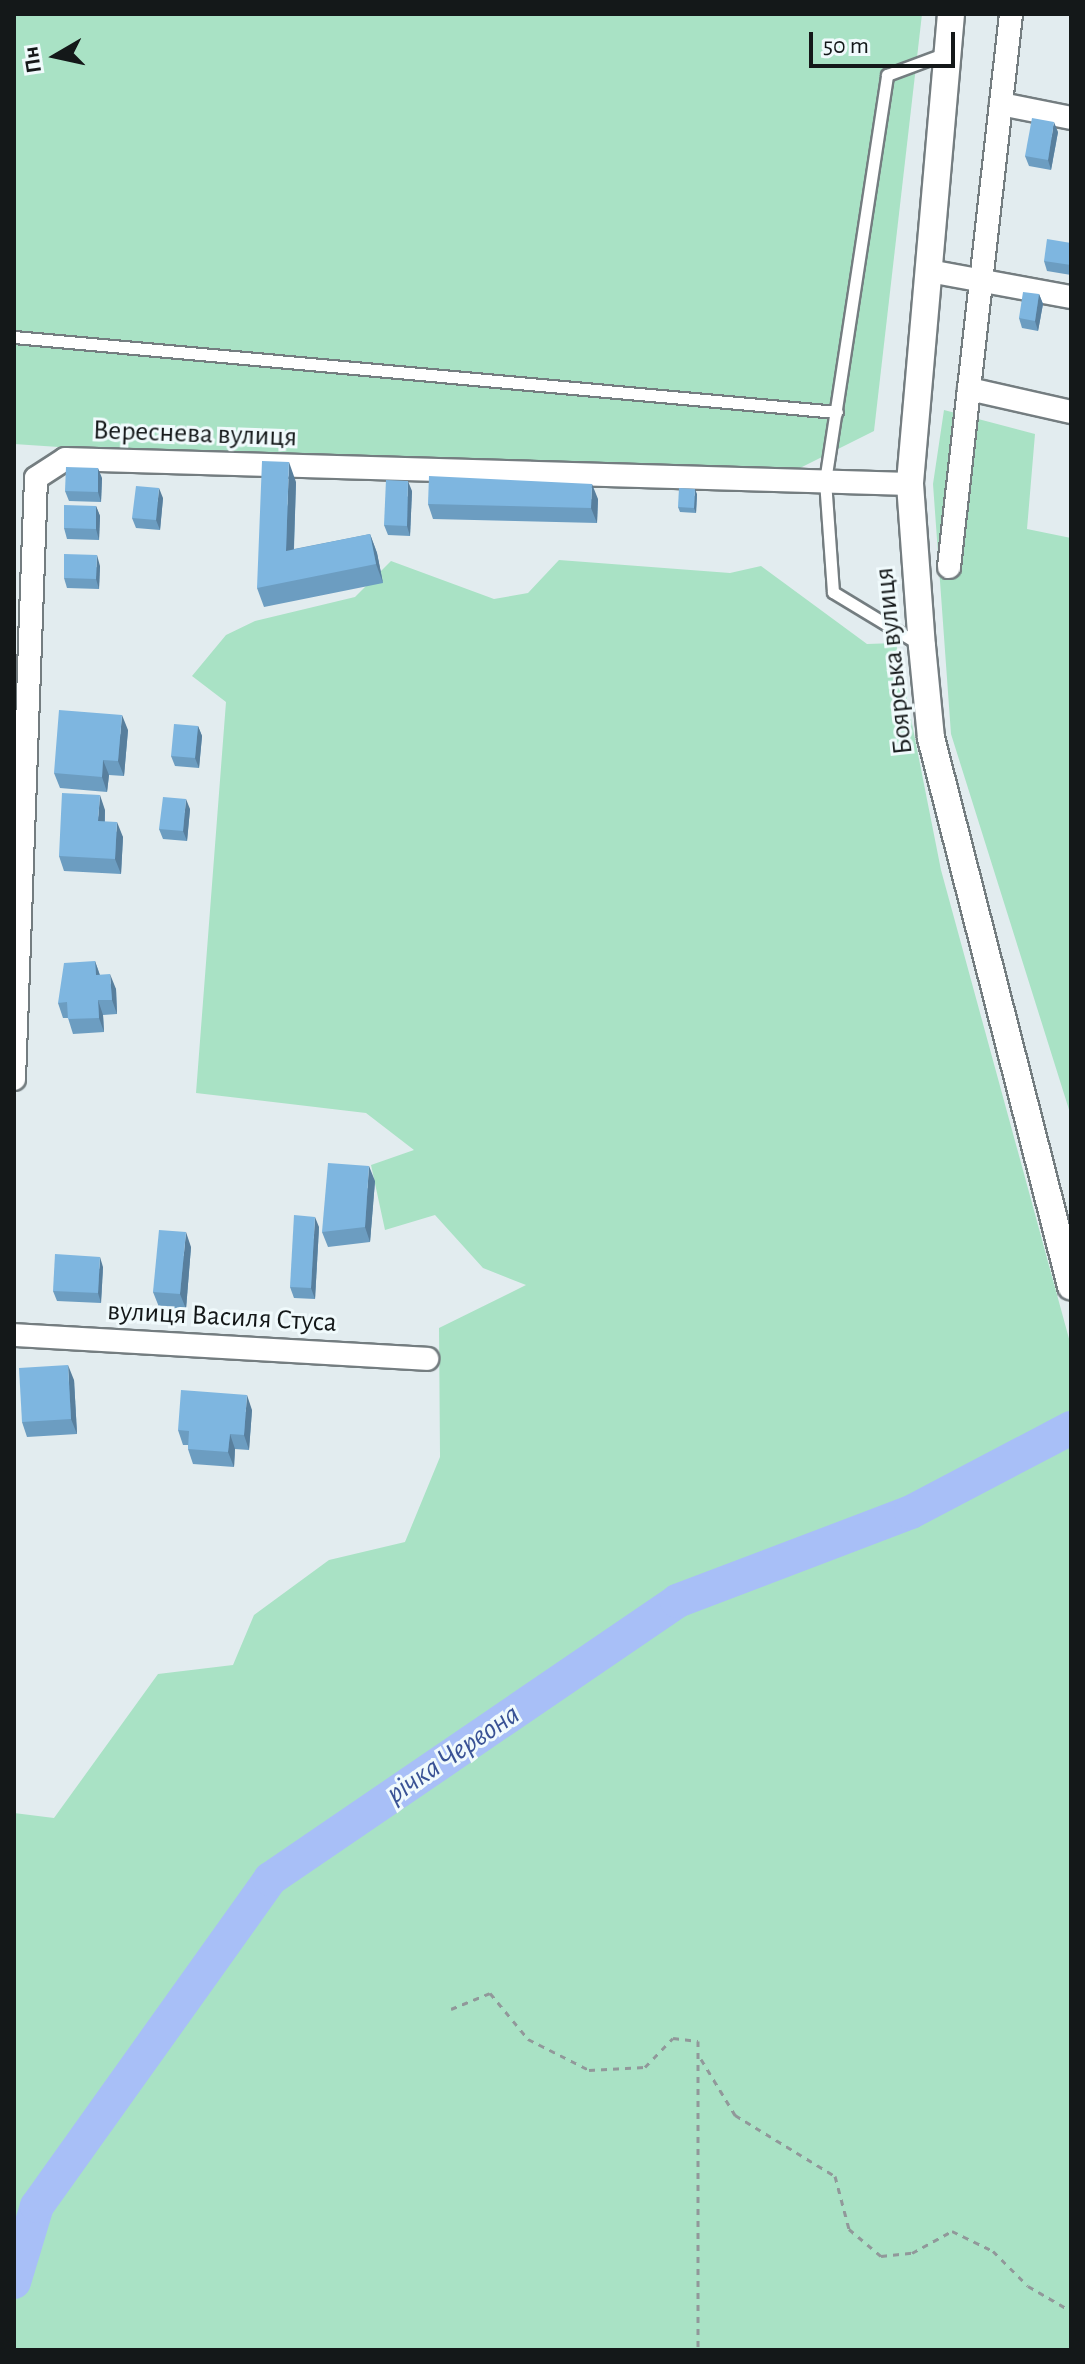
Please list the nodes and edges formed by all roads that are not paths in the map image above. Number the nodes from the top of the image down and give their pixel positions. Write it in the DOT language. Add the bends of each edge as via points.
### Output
graph roads {
  1 [pos="951,14"];
  2 [pos="1011,14"];
  3 [pos="947,53"];
  4 [pos="1001,104"];
  5 [pos="1071,118"];
  6 [pos="929,271"];
  7 [pos="981,280"];
  8 [pos="1071,297"];
  9 [pos="14,337"];
  10 [pos="969,389"];
  11 [pos="837,412"];
  12 [pos="1071,412"];
  13 [pos="825,481"];
  14 [pos="910,484"];
  15 [pos="949,567"];
  16 [pos="22,629"];
  17 [pos="922,646"];
  18 [pos="14,1079"];
  19 [pos="1071,1286"];
  20 [pos="14,1335"];
  21 [pos="427,1359"];
  1 -- 3 [label="street, Боярська вулиця"];
  2 -- 4 [label="street"];
  3 -- 6 [label="street, Боярська вулиця"];
  3 -- 11 [label="lane" via="887,75"];
  4 -- 5 [label="street"];
  4 -- 7 [label="street"];
  6 -- 7 [label="street"];
  6 -- 14 [label="street, Боярська вулиця"];
  7 -- 8 [label="street"];
  7 -- 10 [label="street"];
  9 -- 11 [label="lane"];
  10 -- 12 [label="street"];
  10 -- 15 [label="street"];
  11 -- 13 [label="lane"];
  13 -- 14 [label="street, Вереснева вулиця"];
  13 -- 16 [label="street, Вереснева вулиця" via="65,459 36,478"];
  13 -- 17 [label="lane" via="833,592"];
  14 -- 17 [label="street, Боярська вулиця"];
  16 -- 18 [label="street, Вереснева вулиця"];
  17 -- 19 [label="street, Боярська вулиця" via="946,800"];
  20 -- 21 [label="street, вулиця Василя Стуса"];
}
